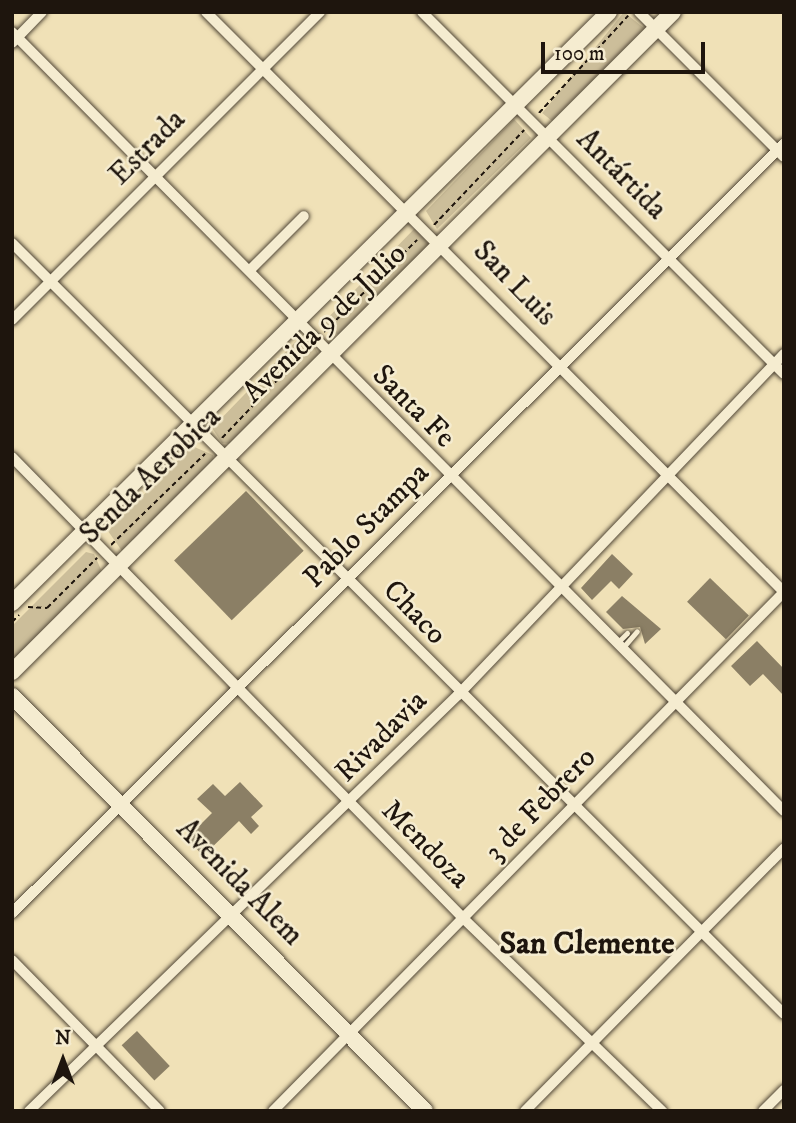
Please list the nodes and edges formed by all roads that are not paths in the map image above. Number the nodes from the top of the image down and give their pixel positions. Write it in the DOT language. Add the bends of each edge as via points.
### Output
graph roads {
  1 [pos="43,12"];
  2 [pos="206,12"];
  3 [pos="320,12"];
  4 [pos="422,12"];
  5 [pos="609,12"];
  6 [pos="639,12"];
  7 [pos="673,12"];
  8 [pos="655,30"];
  9 [pos="14,37"];
  10 [pos="264,68"];
  11 [pos="515,104"];
  12 [pos="549,138"];
  13 [pos="781,150"];
  14 [pos="155,175"];
  15 [pos="408,210"];
  16 [pos="304,216"];
  17 [pos="12,243"];
  18 [pos="445,247"];
  19 [pos="670,258"];
  20 [pos="250,270"];
  21 [pos="51,281"];
  22 [pos="12,320"];
  23 [pos="301,322"];
  24 [pos="784,354"];
  25 [pos="329,357"];
  26 [pos="774,364"];
  27 [pos="560,368"];
  28 [pos="784,374"];
  29 [pos="194,424"];
  30 [pos="12,457"];
  31 [pos="228,458"];
  32 [pos="670,474"];
  33 [pos="449,479"];
  34 [pos="87,533"];
  35 [pos="118,567"];
  36 [pos="348,579"];
  37 [pos="564,586"];
  38 [pos="784,592"];
  39 [pos="12,603"];
  40 [pos="637,631"];
  41 [pos="624,639"];
  42 [pos="12,673"];
  43 [pos="238,690"];
  44 [pos="458,695"];
  45 [pos="12,696"];
  46 [pos="679,699"];
  47 [pos="350,803"];
  48 [pos="121,804"];
  49 [pos="571,807"];
  50 [pos="784,811"];
  51 [pos="784,848"];
  52 [pos="12,913"];
  53 [pos="233,916"];
  54 [pos="464,919"];
  55 [pos="699,934"];
  56 [pos="12,960"];
  57 [pos="784,1014"];
  58 [pos="350,1035"];
  59 [pos="591,1042"];
  60 [pos="96,1043"];
  61 [pos="784,1090"];
  62 [pos="31,1110"];
  63 [pos="160,1111"];
  64 [pos="273,1111"];
  65 [pos="425,1111"];
  66 [pos="525,1111"];
  67 [pos="662,1111"];
  68 [pos="763,1111"];
  1 -- 9 [label="street"];
  2 -- 10 [label="street, San Luis"];
  3 -- 10 [label="street, Estrada"];
  4 -- 11 [label="street, Antártida"];
  5 -- 11 [label="main road, Avenida 9 de Julio"];
  6 -- 8 [label="street"];
  7 -- 8 [label="main road, Avenida 9 de Julio"];
  8 -- 12 [label="main road, Avenida 9 de Julio"];
  8 -- 13 [label="street"];
  9 -- 14 [label="street, Santa Fe"];
  10 -- 14 [label="street, Estrada"];
  10 -- 15 [label="street, San Luis"];
  11 -- 12 [label="street, Antártida"];
  11 -- 15 [label="main road, Avenida 9 de Julio"];
  12 -- 18 [label="main road, Avenida 9 de Julio"];
  12 -- 19 [label="street, Antártida"];
  13 -- 19 [label="street, Pablo Stampa"];
  14 -- 20 [label="street, Santa Fe"];
  14 -- 21 [label="street, Estrada"];
  15 -- 18 [label="street, San Luis"];
  15 -- 23 [label="main road, Avenida 9 de Julio"];
  16 -- 20 [label="street"];
  17 -- 21 [label="street, Chaco"];
  18 -- 25 [label="main road, Avenida 9 de Julio"];
  18 -- 27 [label="street, San Luis"];
  19 -- 26 [label="street, Antártida"];
  19 -- 27 [label="street, Pablo Stampa"];
  20 -- 23 [label="street, Santa Fe"];
  21 -- 22 [label="street, Estrada"];
  21 -- 29 [label="street, Chaco"];
  23 -- 25 [label="street, Santa Fe"];
  23 -- 29 [label="main road, Avenida 9 de Julio"];
  24 -- 26 [label="street, Rivadavia"];
  25 -- 31 [label="main road, Avenida 9 de Julio"];
  25 -- 33 [label="street, Santa Fe"];
  26 -- 28 [label="street, Antártida"];
  26 -- 32 [label="street, Rivadavia"];
  27 -- 32 [label="street, San Luis"];
  27 -- 33 [label="street, Pablo Stampa"];
  29 -- 31 [label="street, Chaco"];
  29 -- 34 [label="main road, Avenida 9 de Julio"];
  30 -- 34 [label="street, Mendoza"];
  31 -- 35 [label="main road, Avenida 9 de Julio"];
  31 -- 36 [label="street, Chaco"];
  32 -- 37 [label="street, Rivadavia"];
  32 -- 38 [label="street, San Luis"];
  33 -- 36 [label="street, Pablo Stampa"];
  33 -- 37 [label="street, Santa Fe"];
  34 -- 35 [label="street, Mendoza"];
  34 -- 39 [label="main road, Avenida 9 de Julio"];
  35 -- 42 [label="main road, Avenida 9 de Julio"];
  35 -- 43 [label="street, Mendoza"];
  36 -- 43 [label="street, Pablo Stampa"];
  36 -- 44 [label="street, Chaco"];
  37 -- 41 [label="street, Santa Fe"];
  37 -- 44 [label="street, Rivadavia"];
  38 -- 46 [label="street, 3 de Febrero"];
  40 -- 41 [label="lane"];
  41 -- 46 [label="street, Santa Fe"];
  43 -- 47 [label="street, Mendoza"];
  43 -- 48 [label="street, Pablo Stampa"];
  44 -- 47 [label="street, Rivadavia"];
  44 -- 49 [label="street, Chaco"];
  45 -- 48 [label="main road, Avenida Alem"];
  46 -- 49 [label="street, 3 de Febrero"];
  46 -- 50 [label="street, Santa Fe"];
  47 -- 53 [label="street, Rivadavia"];
  47 -- 54 [label="street, Mendoza"];
  48 -- 52 [label="street, Pablo Stampa"];
  48 -- 53 [label="main road, Avenida Alem"];
  49 -- 54 [label="street, 3 de Febrero"];
  49 -- 55 [label="street, Chaco"];
  51 -- 55 [label="street"];
  53 -- 58 [label="main road, Avenida Alem"];
  53 -- 60 [label="street, Rivadavia"];
  54 -- 58 [label="street, 3 de Febrero"];
  54 -- 59 [label="street, Mendoza"];
  55 -- 57 [label="street, Chaco"];
  55 -- 59 [label="street"];
  56 -- 60 [label="street"];
  58 -- 64 [label="street, 3 de Febrero"];
  58 -- 65 [label="main road, Avenida Alem"];
  59 -- 66 [label="street"];
  59 -- 67 [label="street, Mendoza"];
  60 -- 62 [label="street, Rivadavia"];
  60 -- 63 [label="street"];
  61 -- 68 [label="street"];
}
